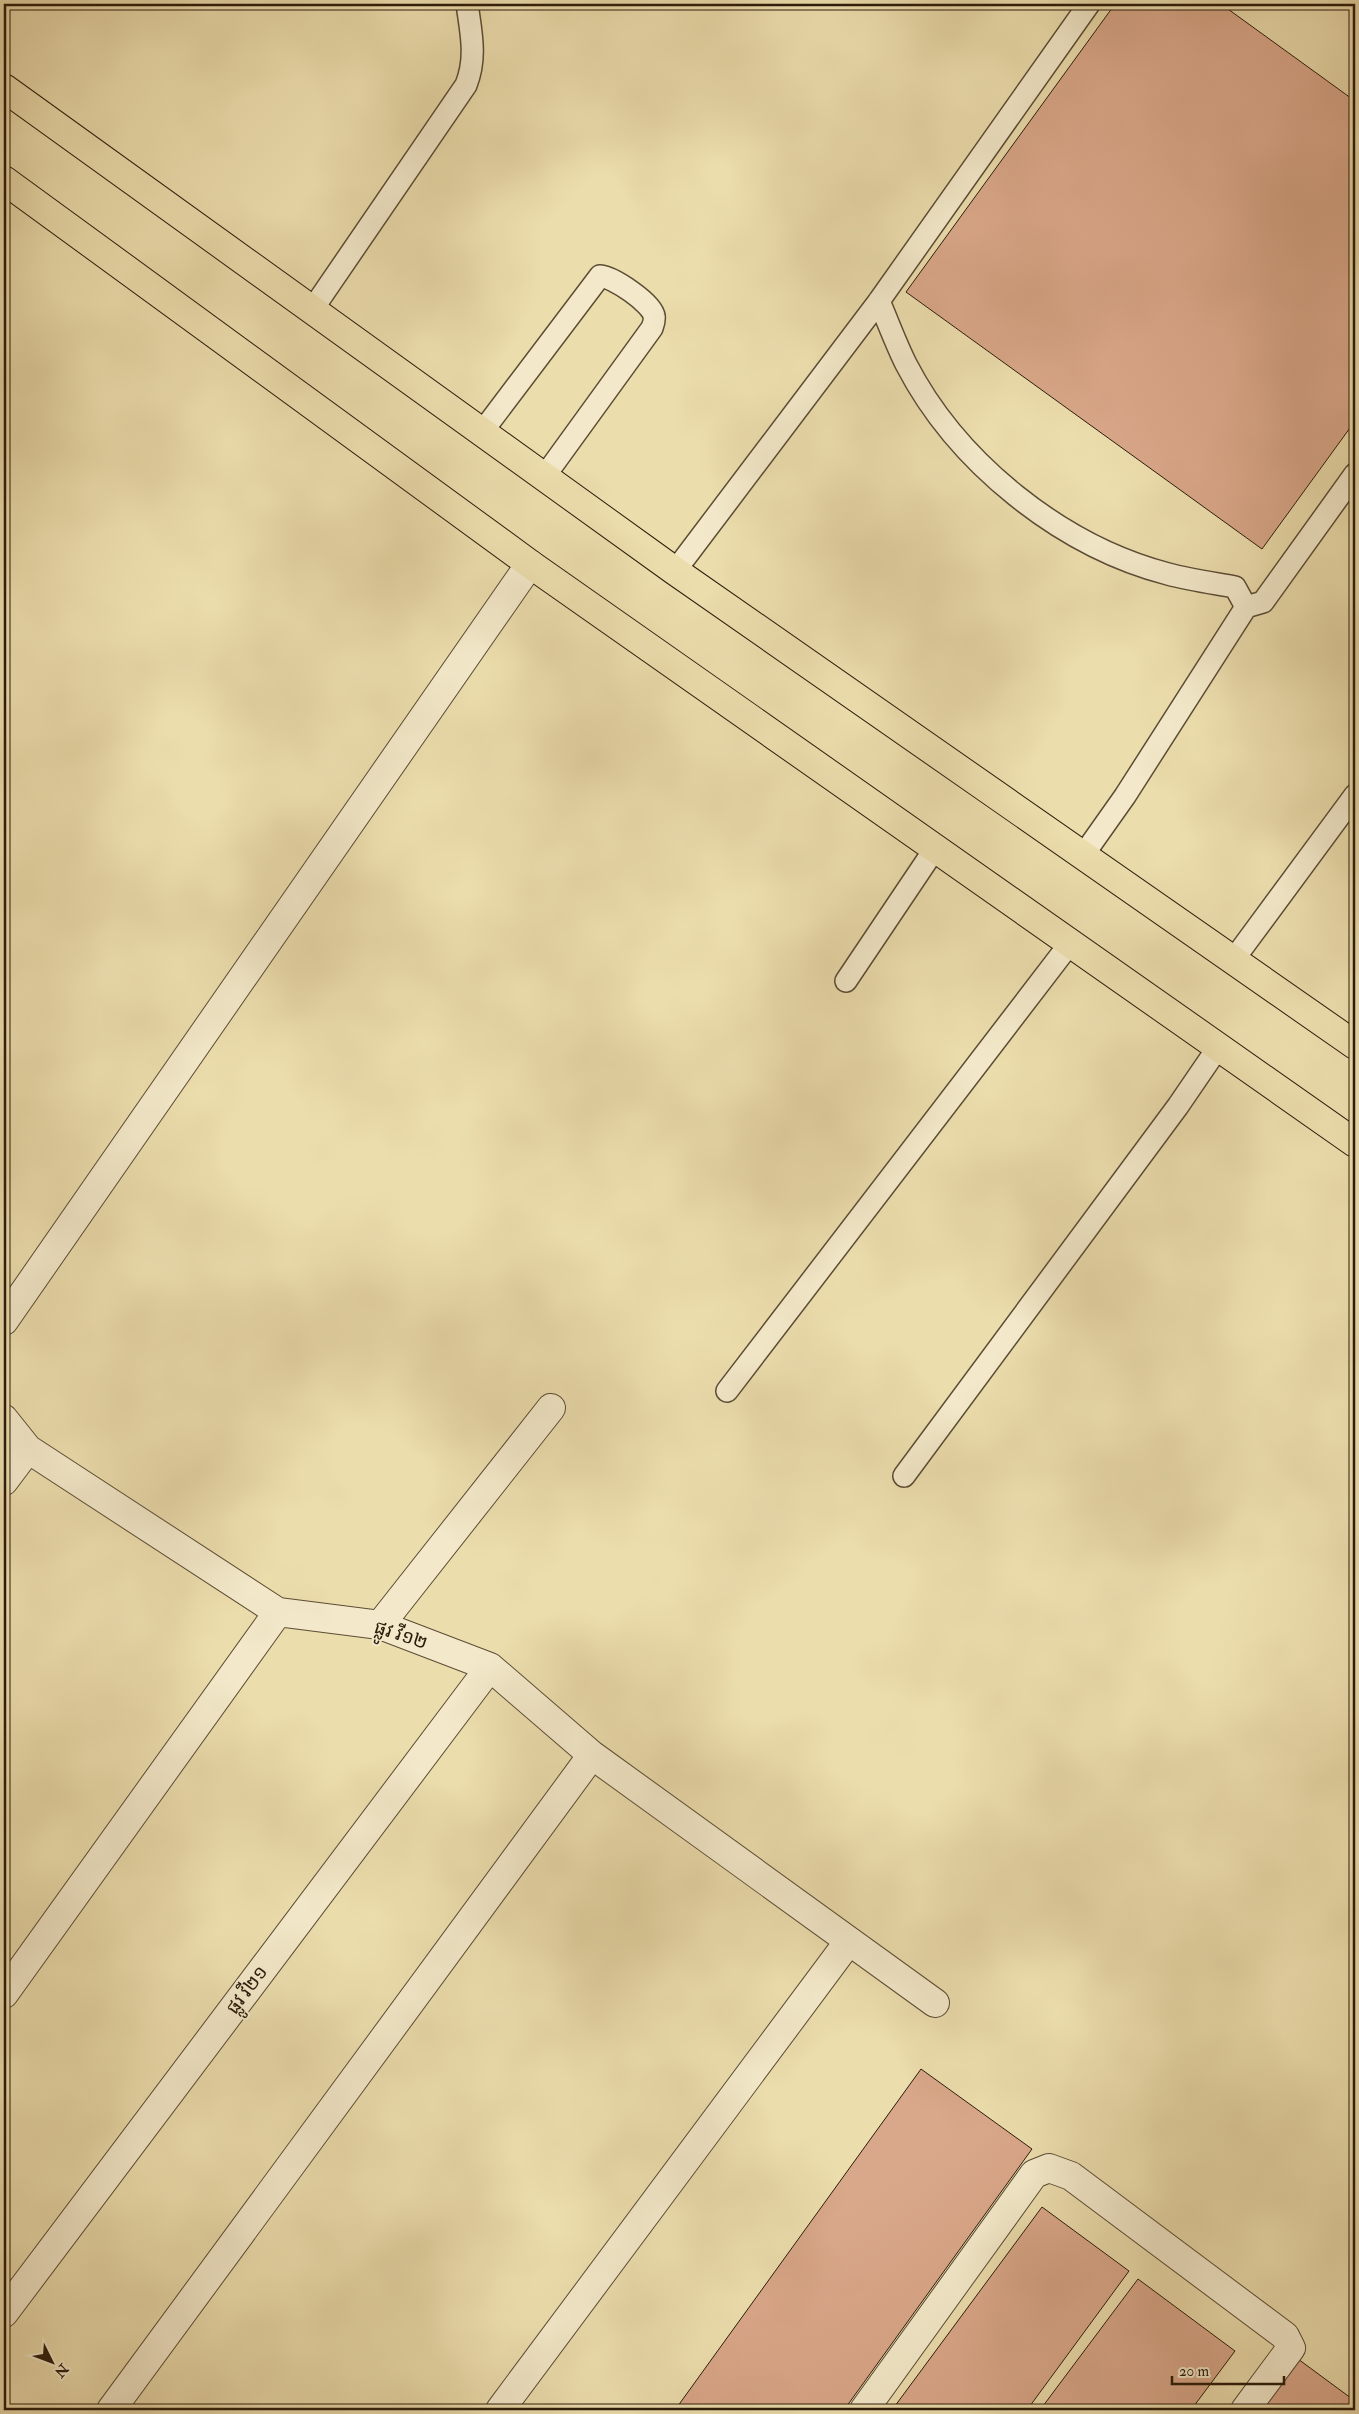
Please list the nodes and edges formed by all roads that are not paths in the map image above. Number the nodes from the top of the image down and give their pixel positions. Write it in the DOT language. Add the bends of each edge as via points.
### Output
graph roads {
  1 [pos="467,4"];
  2 [pos="1089,4"];
  3 [pos="4,88"];
  4 [pos="4,180"];
  5 [pos="879,301"];
  6 [pos="312,310"];
  7 [pos="482,432"];
  8 [pos="1355,474"];
  9 [pos="544,478"];
  10 [pos="530,564"];
  11 [pos="675,571"];
  12 [pos="1246,607"];
  13 [pos="1355,794"];
  14 [pos="936,847"];
  15 [pos="1084,854"];
  16 [pos="1071,942"];
  17 [pos="1234,959"];
  18 [pos="846,981"];
  19 [pos="1355,1045"];
  20 [pos="1219,1046"];
  21 [pos="1355,1143"];
  22 [pos="4,1321"];
  23 [pos="726,1391"];
  24 [pos="551,1408"];
  25 [pos="4,1419"];
  26 [pos="28,1449"];
  27 [pos="904,1476"];
  28 [pos="4,1481"];
  29 [pos="278,1612"];
  30 [pos="380,1625"];
  31 [pos="490,1667"];
  32 [pos="592,1755"];
  33 [pos="849,1942"];
  34 [pos="4,1994"];
  35 [pos="935,2004"];
  36 [pos="4,2313"];
  37 [pos="111,2410"];
  38 [pos="500,2410"];
  39 [pos="864,2410"];
  40 [pos="1245,2410"];
  1 -- 6 [label="lane" via="473,50 472,70 466,85"];
  2 -- 5 [label="lane"];
  3 -- 6 [label="main road"];
  4 -- 10 [label="main road"];
  5 -- 11 [label="lane"];
  5 -- 12 [label="lane" via="912,372 944,422 989,473 1043,516 1102,550 1168,574 1235,587"];
  6 -- 7 [label="main road"];
  7 -- 9 [label="main road"];
  7 -- 9 [label="lane" via="600,276 609,277 649,306 654,317 652,328"];
  8 -- 12 [label="lane" via="1264,602"];
  9 -- 11 [label="main road"];
  10 -- 14 [label="main road"];
  10 -- 22 [label="street"];
  11 -- 15 [label="main road"];
  12 -- 15 [label="lane"];
  13 -- 17 [label="lane"];
  14 -- 16 [label="main road"];
  14 -- 18 [label="lane"];
  15 -- 17 [label="main road"];
  16 -- 20 [label="main road"];
  16 -- 23 [label="lane"];
  17 -- 19 [label="main road"];
  20 -- 21 [label="main road"];
  20 -- 27 [label="lane"];
  24 -- 30 [label="street"];
  25 -- 26 [label="street"];
  26 -- 28 [label="street"];
  26 -- 29 [label="street"];
  29 -- 30 [label="street, ផ្លូវ វី១២"];
  29 -- 34 [label="street"];
  30 -- 31 [label="street, ផ្លូវ វី១២"];
  31 -- 32 [label="street, ផ្លូវ វី១២"];
  31 -- 36 [label="street, ផ្លូវ វី២១"];
  32 -- 33 [label="street, ផ្លូវ វី១២"];
  32 -- 37 [label="street"];
  33 -- 35 [label="street, ផ្លូវ វី១២"];
  33 -- 38 [label="street"];
  39 -- 40 [label="street" via="1034,2174 1049,2168 1071,2176 1285,2336 1292,2348"];
}
